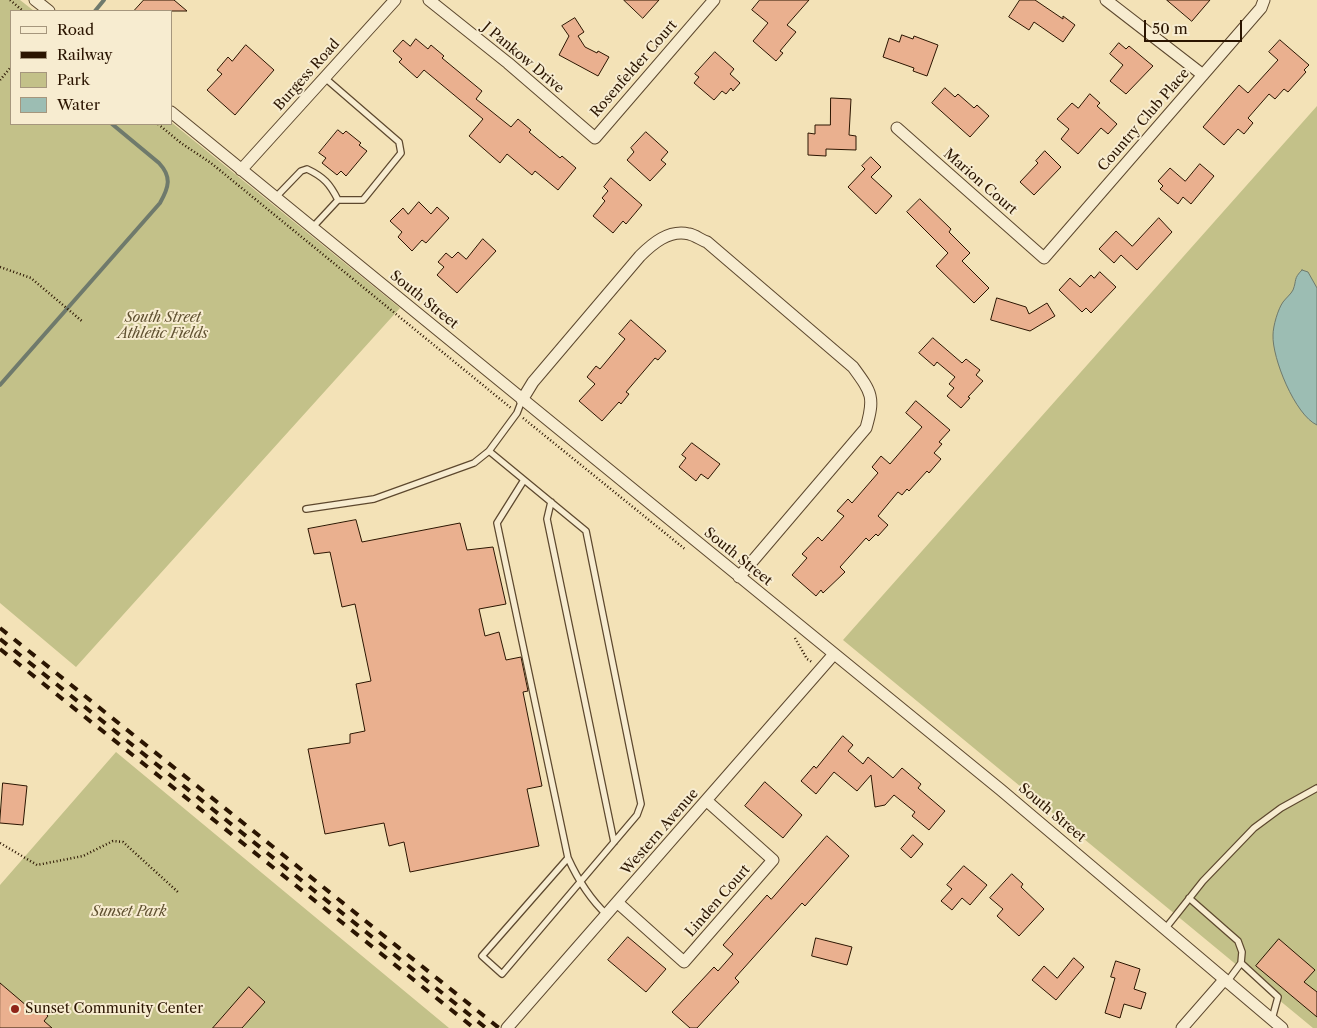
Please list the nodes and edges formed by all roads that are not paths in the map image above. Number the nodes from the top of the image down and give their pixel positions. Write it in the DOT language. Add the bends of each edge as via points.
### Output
graph roads {
  1 [pos="35,0"];
  2 [pos="396,0"];
  3 [pos="430,0"];
  4 [pos="714,0"];
  5 [pos="1106,0"];
  6 [pos="1264,0"];
  7 [pos="48,10"];
  8 [pos="1203,75"];
  9 [pos="325,78"];
  10 [pos="172,113"];
  11 [pos="896,128"];
  12 [pos="597,135"];
  13 [pos="241,170"];
  14 [pos="275,198"];
  15 [pos="338,200"];
  16 [pos="312,228"];
  17 [pos="1044,258"];
  18 [pos="522,400"];
  19 [pos="489,451"];
  20 [pos="524,480"];
  21 [pos="551,502"];
  22 [pos="306,509"];
  23 [pos="739,577"];
  24 [pos="834,654"];
  25 [pos="1317,788"];
  26 [pos="707,802"];
  27 [pos="614,842"];
  28 [pos="568,858"];
  29 [pos="579,883"];
  30 [pos="1190,898"];
  31 [pos="618,903"];
  32 [pos="607,915"];
  33 [pos="1165,929"];
  34 [pos="1241,963"];
  35 [pos="1226,981"];
  36 [pos="1272,1019"];
  37 [pos="507,1028"];
  38 [pos="1182,1028"];
  39 [pos="1282,1028"];
  1 -- 7 [label="street"];
  2 -- 9 [label="street, Burgess Road"];
  3 -- 12 [label="street, J Pankow Drive" via="594,138"];
  4 -- 12 [label="street, Rosenfelder Court"];
  5 -- 8 [label="street"];
  6 -- 8 [label="street, Country Club Place" via="1261,8"];
  8 -- 17 [label="street, Country Club Place"];
  9 -- 13 [label="street, Burgess Road"];
  9 -- 15 [label="lane" via="399,142 400,153 363,200"];
  10 -- 13 [label="street, South Street"];
  11 -- 17 [label="street, Marion Court"];
  13 -- 14 [label="street, South Street"];
  14 -- 15 [label="lane" via="307,168 330,185"];
  14 -- 16 [label="street, South Street"];
  15 -- 16 [label="lane"];
  16 -- 18 [label="street, South Street"];
  18 -- 19 [label="lane" via="517,413"];
  18 -- 23 [label="street, South Street"];
  18 -- 23 [label="street" via="532,382 655,242 674,234 688,233 707,242 853,367 868,388 872,407 866,428"];
  19 -- 20 [label="lane"];
  19 -- 22 [label="lane" via="474,463 374,499"];
  20 -- 21 [label="lane"];
  20 -- 28 [label="lane" via="497,523"];
  21 -- 27 [label="lane" via="547,519"];
  21 -- 27 [label="lane" via="586,531 641,804 637,815"];
  23 -- 24 [label="street, South Street"];
  24 -- 26 [label="street, Western Avenue"];
  24 -- 33 [label="street, South Street"];
  25 -- 30 [label="lane" via="1254,828"];
  26 -- 31 [label="street, Western Avenue"];
  26 -- 31 [label="street, Linden Court" via="773,860 684,962"];
  27 -- 29 [label="lane"];
  28 -- 29 [label="lane"];
  28 -- 29 [label="lane" via="482,956 502,974"];
  29 -- 32 [label="lane"];
  30 -- 33 [label="lane"];
  30 -- 34 [label="lane" via="1238,941"];
  31 -- 32 [label="street, Western Avenue"];
  32 -- 37 [label="street, Western Avenue"];
  33 -- 35 [label="street, South Street"];
  34 -- 35 [label="lane"];
  34 -- 36 [label="lane" via="1278,997"];
  35 -- 36 [label="street, South Street"];
  35 -- 38 [label="street"];
  36 -- 39 [label="street, South Street"];
}
